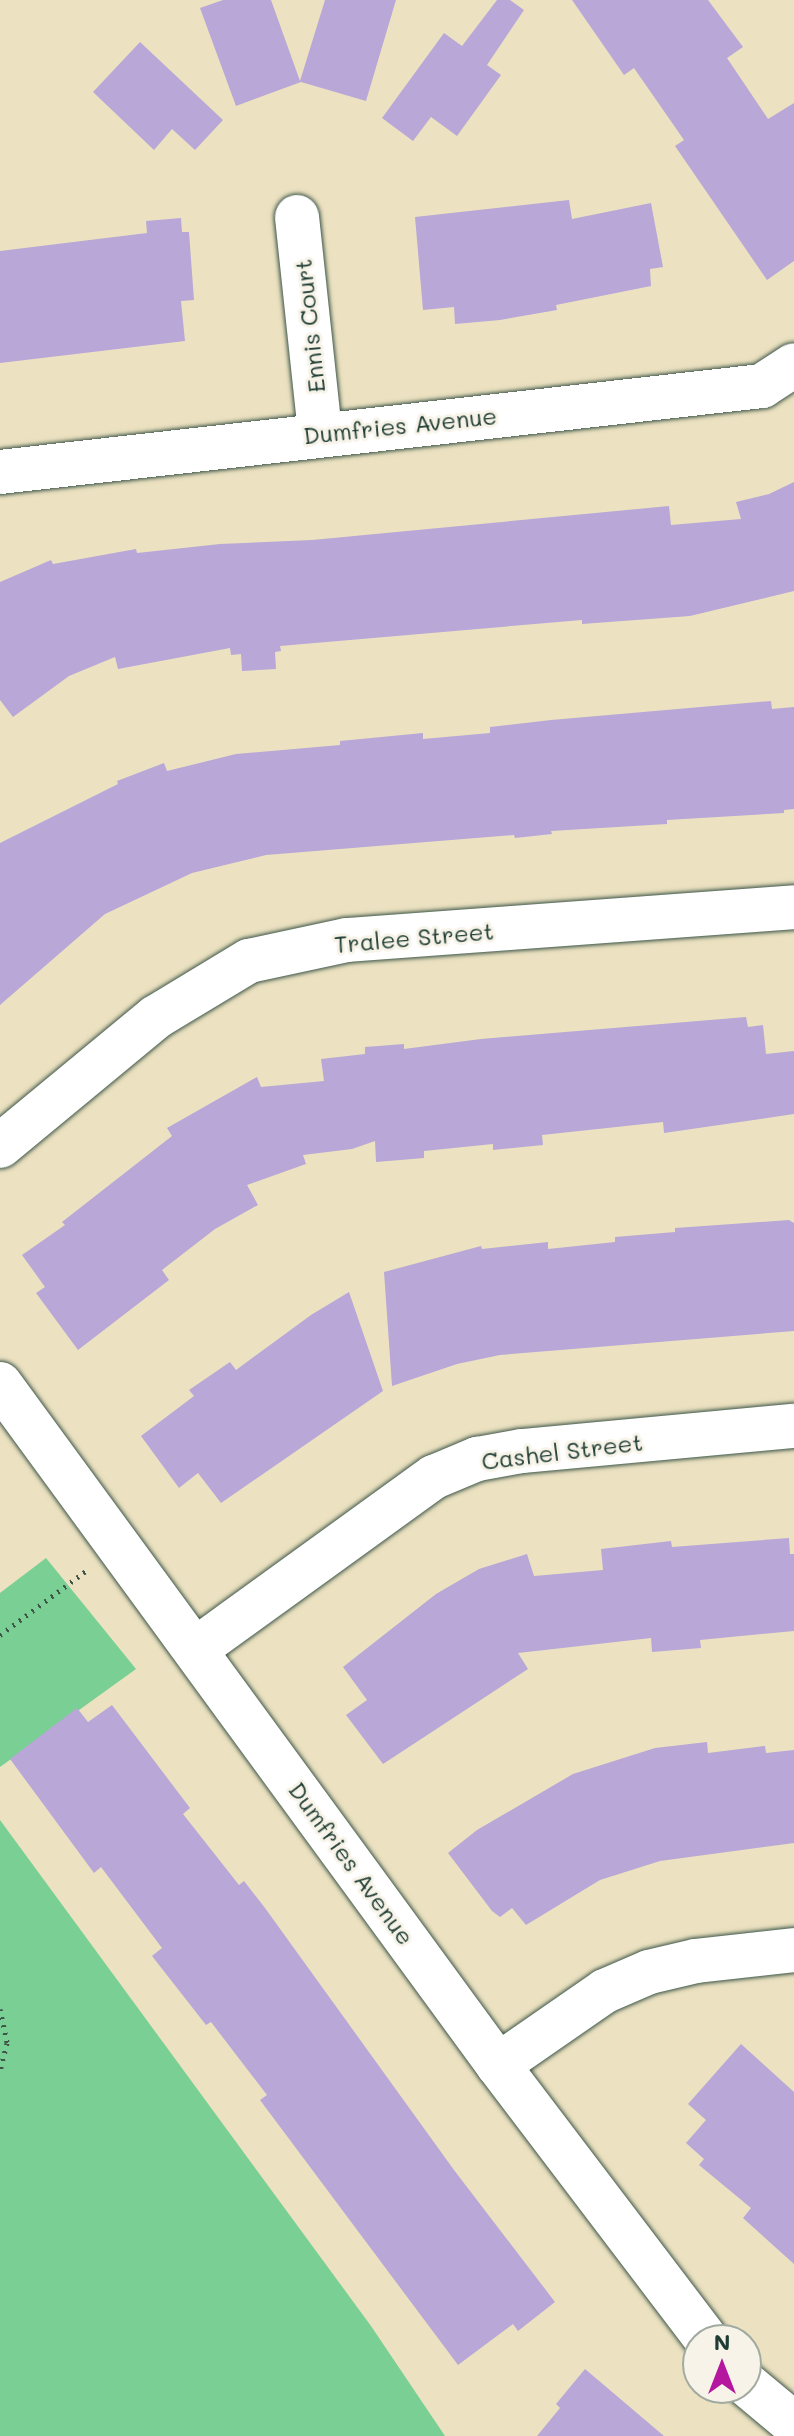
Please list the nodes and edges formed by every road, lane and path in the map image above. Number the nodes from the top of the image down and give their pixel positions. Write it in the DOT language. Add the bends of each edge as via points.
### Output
graph roads {
  1 [pos="297,217"];
  2 [pos="794,365"];
  3 [pos="320,434"];
  4 [pos="0,472"];
  5 [pos="794,907"];
  6 [pos="0,1146"];
  7 [pos="0,1384"];
  8 [pos="794,1426"];
  9 [pos="118,1548"];
  10 [pos="0,1635"];
  11 [pos="196,1649"];
  12 [pos="794,1950"];
  13 [pos="0,2009"];
  14 [pos="498,2065"];
  15 [pos="0,2071"];
  16 [pos="695,2324"];
  17 [pos="762,2397"];
  18 [pos="794,2424"];
  1 -- 3 [label="street, Ennis Court"];
  2 -- 3 [label="street, Dumfries Avenue" via="762,386"];
  3 -- 4 [label="street, Dumfries Avenue"];
  5 -- 6 [label="street, Tralee Street" via="347,940 249,961 156,1017"];
  7 -- 9 [label="street, Dumfries Avenue"];
  8 -- 11 [label="street, Cashel Street" via="477,1459 434,1477"];
  9 -- 10 [label="path"];
  9 -- 11 [label="street, Dumfries Avenue"];
  11 -- 14 [label="street, Dumfries Avenue"];
  12 -- 14 [label="street" via="649,1972 605,1991"];
  13 -- 15 [label="path" via="7,2043"];
  14 -- 16 [label="street, Dumfries Avenue"];
  17 -- 18 [label="street"];
}
